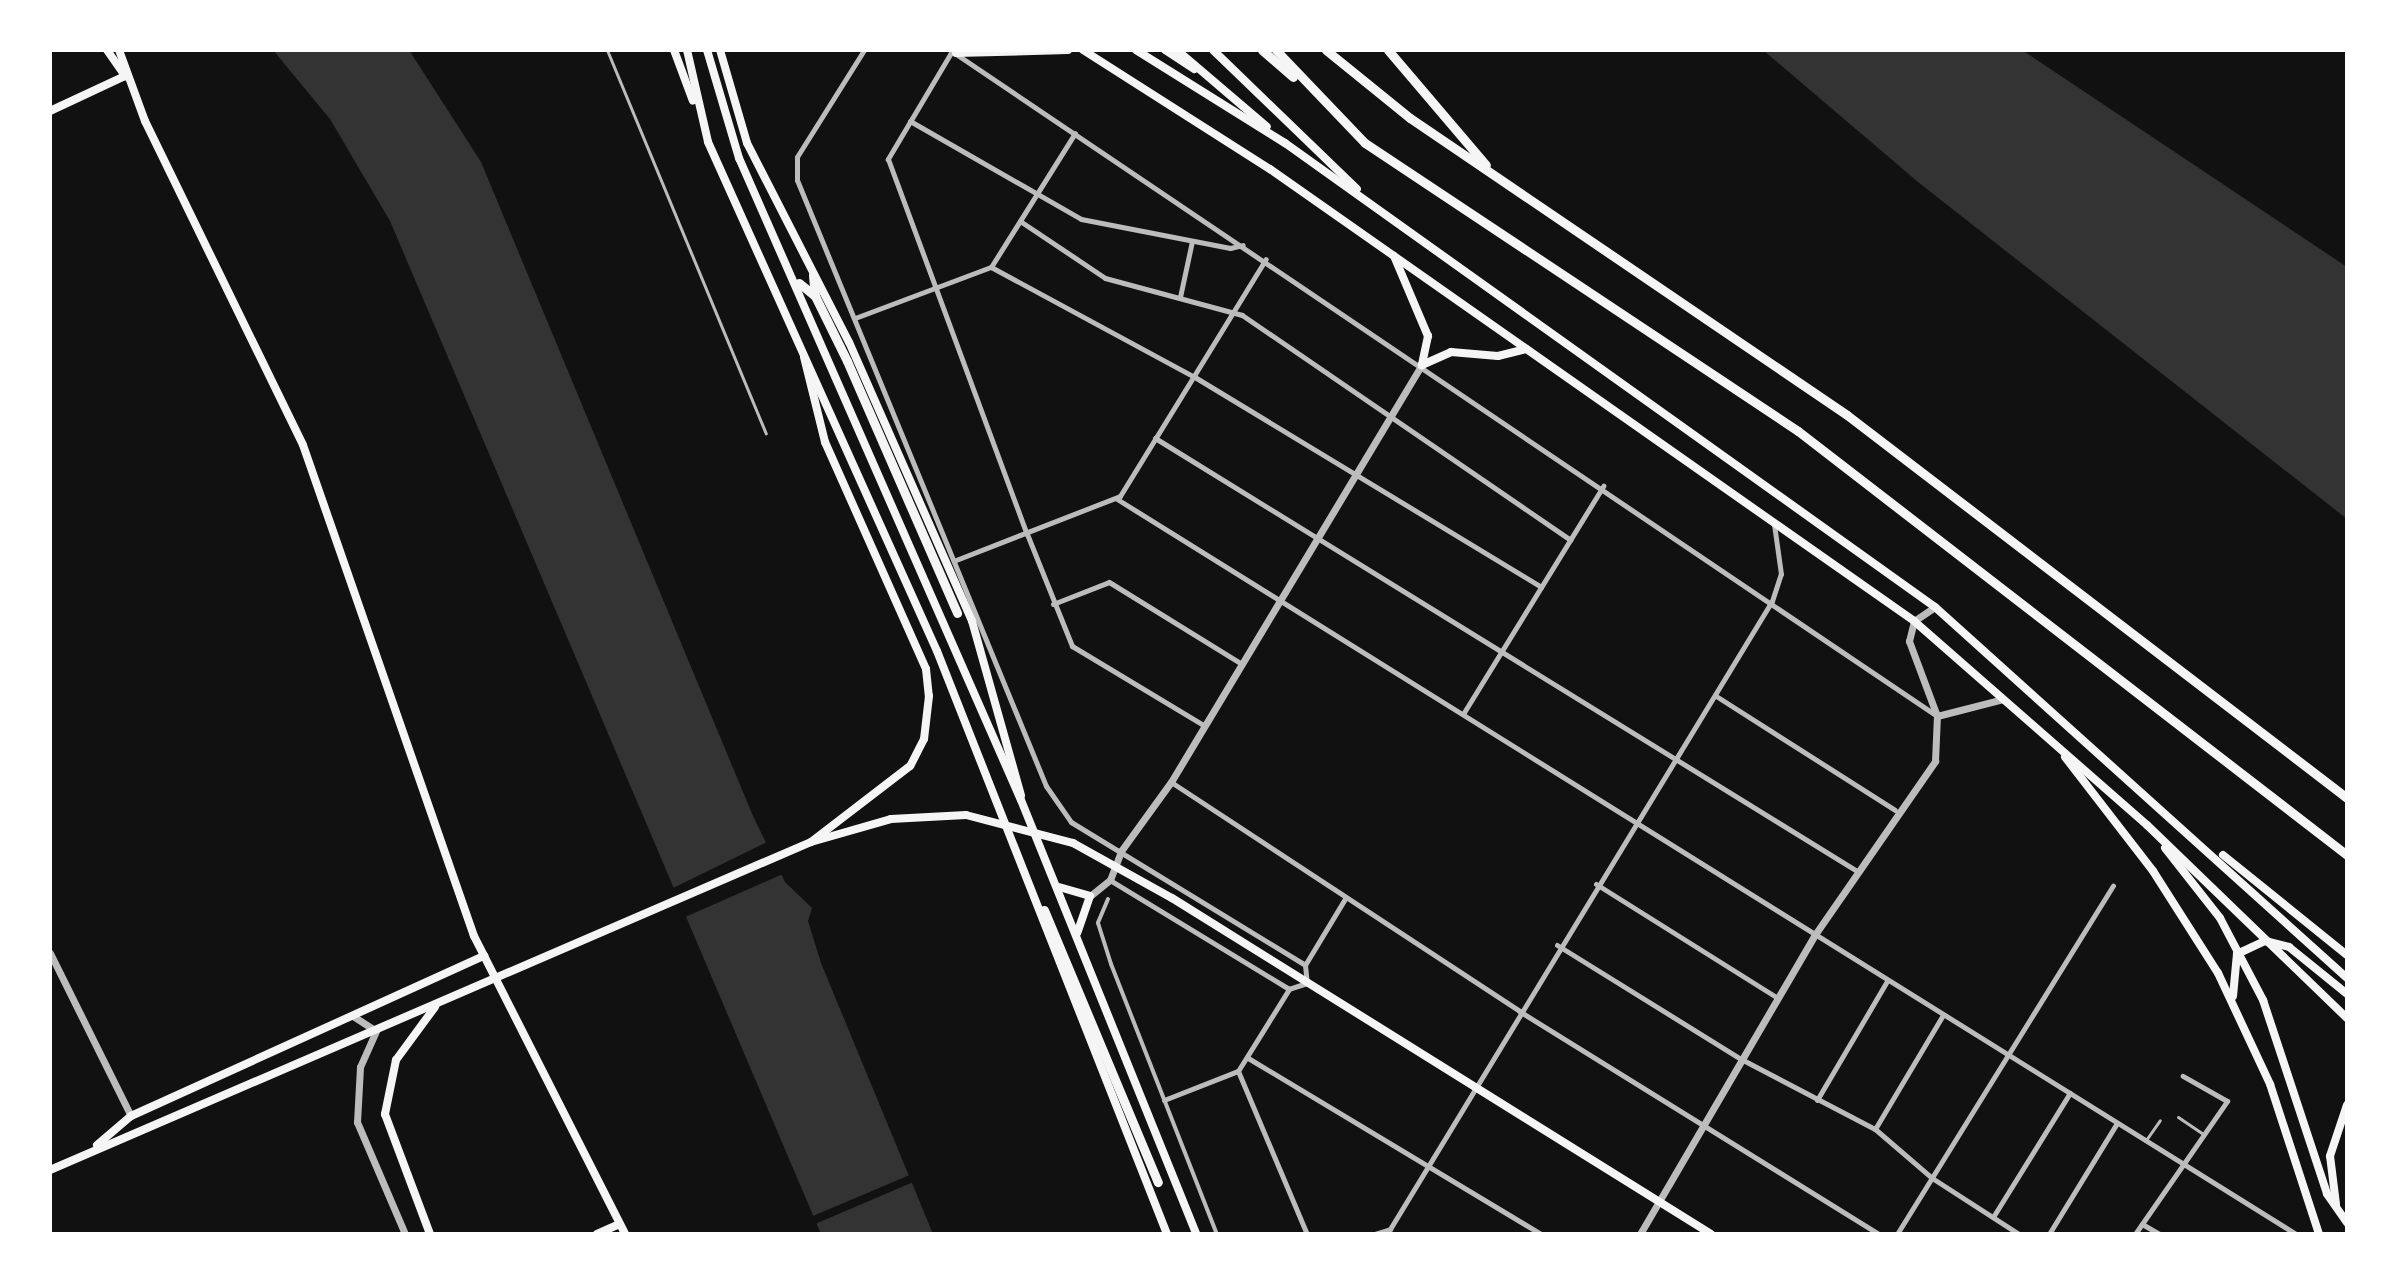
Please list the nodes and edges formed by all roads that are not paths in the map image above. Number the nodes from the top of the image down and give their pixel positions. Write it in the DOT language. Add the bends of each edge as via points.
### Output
graph roads {
  1 [pos="107,50"];
  2 [pos="119,50"];
  3 [pos="607,50"];
  4 [pos="674,50"];
  5 [pos="687,50"];
  6 [pos="707,50"];
  7 [pos="720,50"];
  8 [pos="864,50"];
  9 [pos="1068,50"];
  10 [pos="1083,50"];
  11 [pos="1136,50"];
  12 [pos="1165,50"];
  13 [pos="1177,50"];
  14 [pos="1213,50"];
  15 [pos="1262,50"];
  16 [pos="1276,50"];
  17 [pos="1326,50"];
  18 [pos="1388,50"];
  19 [pos="952,52"];
  20 [pos="125,76"];
  21 [pos="1215,82"];
  22 [pos="1312,94"];
  23 [pos="50,111"];
  24 [pos="699,112"];
  25 [pos="910,121"];
  26 [pos="1075,133"];
  27 [pos="1285,143"];
  28 [pos="1496,177"];
  29 [pos="1035,197"];
  30 [pos="1374,207"];
  31 [pos="1020,221"];
  32 [pos="1192,241"];
  33 [pos="1244,245"];
  34 [pos="1394,256"];
  35 [pos="1266,259"];
  36 [pos="991,267"];
  37 [pos="813,275"];
  38 [pos="799,283"];
  39 [pos="936,288"];
  40 [pos="815,296"];
  41 [pos="1180,297"];
  42 [pos="1233,310"];
  43 [pos="855,318"];
  44 [pos="1526,349"];
  45 [pos="803,353"];
  46 [pos="1422,365"];
  47 [pos="1193,376"];
  48 [pos="1390,417"];
  49 [pos="766,433"];
  50 [pos="1155,438"];
  51 [pos="1355,475"];
  52 [pos="1603,486"];
  53 [pos="1117,499"];
  54 [pos="1773,523"];
  55 [pos="1027,534"];
  56 [pos="1316,538"];
  57 [pos="1570,540"];
  58 [pos="956,560"];
  59 [pos="1541,587"];
  60 [pos="1278,600"];
  61 [pos="1772,601"];
  62 [pos="1053,604"];
  63 [pos="1935,607"];
  64 [pos="957,613"];
  65 [pos="1914,621"];
  66 [pos="1501,651"];
  67 [pos="1240,663"];
  68 [pos="1716,696"];
  69 [pos="2004,699"];
  70 [pos="1463,714"];
  71 [pos="1937,716"];
  72 [pos="1202,724"];
  73 [pos="2053,741"];
  74 [pos="1677,759"];
  75 [pos="1171,782"];
  76 [pos="2347,798"];
  77 [pos="1021,800"];
  78 [pos="1895,810"];
  79 [pos="2173,815"];
  80 [pos="1636,821"];
  81 [pos="2147,825"];
  82 [pos="811,842"];
  83 [pos="1121,851"];
  84 [pos="2347,855"];
  85 [pos="1857,871"];
  86 [pos="1110,880"];
  87 [pos="1055,884"];
  88 [pos="1596,884"];
  89 [pos="2113,885"];
  90 [pos="1090,896"];
  91 [pos="1346,897"];
  92 [pos="1108,899"];
  93 [pos="1044,910"];
  94 [pos="1814,936"];
  95 [pos="1076,938"];
  96 [pos="1557,945"];
  97 [pos="50,953"];
  98 [pos="2347,955"];
  99 [pos="484,956"];
  100 [pos="1305,965"];
  101 [pos="2347,978"];
  102 [pos="1887,981"];
  103 [pos="1307,983"];
  104 [pos="1289,989"];
  105 [pos="2347,994"];
  106 [pos="1778,998"];
  107 [pos="2234,1004"];
  108 [pos="435,1006"];
  109 [pos="1519,1011"];
  110 [pos="1943,1015"];
  111 [pos="352,1016"];
  112 [pos="2347,1018"];
  113 [pos="2007,1054"];
  114 [pos="1248,1058"];
  115 [pos="1741,1059"];
  116 [pos="1238,1071"];
  117 [pos="2183,1076"];
  118 [pos="1475,1087"];
  119 [pos="2070,1093"];
  120 [pos="1164,1100"];
  121 [pos="1816,1101"];
  122 [pos="2347,1105"];
  123 [pos="131,1116"];
  124 [pos="2178,1117"];
  125 [pos="2160,1120"];
  126 [pos="2117,1123"];
  127 [pos="1704,1127"];
  128 [pos="1875,1129"];
  129 [pos="2202,1133"];
  130 [pos="2146,1140"];
  131 [pos="87,1154"];
  132 [pos="2182,1163"];
  133 [pos="1428,1164"];
  134 [pos="50,1170"];
  135 [pos="1932,1178"];
  136 [pos="1158,1182"];
  137 [pos="1660,1202"];
  138 [pos="2337,1210"];
  139 [pos="1993,1217"];
  140 [pos="2347,1223"];
  141 [pos="619,1224"];
  142 [pos="2142,1224"];
  143 [pos="405,1234"];
  144 [pos="430,1234"];
  145 [pos="597,1234"];
  146 [pos="625,1234"];
  147 [pos="1167,1234"];
  148 [pos="1196,1234"];
  149 [pos="1217,1234"];
  150 [pos="1307,1234"];
  151 [pos="1375,1234"];
  152 [pos="1541,1234"];
  153 [pos="1640,1234"];
  154 [pos="1711,1234"];
  155 [pos="1878,1234"];
  156 [pos="1897,1234"];
  157 [pos="2019,1234"];
  158 [pos="2049,1234"];
  159 [pos="2135,1234"];
  160 [pos="2159,1234"];
  161 [pos="2296,1234"];
  162 [pos="2319,1234"];
  1 -- 20 [label="main road"];
  2 -- 20 [label="main road"];
  3 -- 49 [label="lane"];
  4 -- 24 [label="main road"];
  5 -- 24 [label="main road"];
  6 -- 38 [label="main road" via="728,129"];
  7 -- 37 [label="main road" via="747,143"];
  8 -- 43 [label="street" via="795,167"];
  9 -- 19 [label="main road"];
  10 -- 34 [label="main road"];
  11 -- 27 [label="main road"];
  12 -- 21 [label="main road"];
  13 -- 21 [label="main road"];
  14 -- 30 [label="main road"];
  15 -- 22 [label="highway"];
  16 -- 22 [label="highway"];
  17 -- 28 [label="highway"];
  18 -- 28 [label="highway"];
  19 -- 25 [label="street"];
  19 -- 26 [label="street"];
  20 -- 23 [label="main road"];
  20 -- 99 [label="main road" via="303,445"];
  21 -- 27 [label="main road"];
  22 -- 84 [label="highway" via="1456,210 1798,431 1930,528"];
  24 -- 45 [label="main road"];
  25 -- 29 [label="street"];
  25 -- 39 [label="street" via="888,159"];
  26 -- 29 [label="street"];
  26 -- 33 [label="street"];
  27 -- 30 [label="main road"];
  28 -- 76 [label="highway" via="1847,415"];
  29 -- 31 [label="street"];
  29 -- 32 [label="street" via="1081,219"];
  30 -- 63 [label="main road"];
  31 -- 36 [label="street"];
  31 -- 41 [label="street" via="1091,272"];
  32 -- 33 [label="street"];
  32 -- 41 [label="street"];
  33 -- 35 [label="street"];
  34 -- 44 [label="main road"];
  34 -- 46 [label="main road" via="1428,336"];
  35 -- 42 [label="street"];
  35 -- 46 [label="street"];
  36 -- 39 [label="street"];
  36 -- 47 [label="street"];
  37 -- 40 [label="highway"];
  37 -- 77 [label="main road" via="972,621"];
  38 -- 40 [label="highway"];
  38 -- 77 [label="main road"];
  39 -- 43 [label="street"];
  39 -- 55 [label="street"];
  40 -- 64 [label="highway"];
  41 -- 42 [label="street"];
  42 -- 47 [label="street"];
  42 -- 48 [label="street"];
  43 -- 58 [label="street"];
  44 -- 46 [label="main road" via="1498,356 1451,352"];
  44 -- 54 [label="main road"];
  45 -- 82 [label="main road" via="825,442 928,680 927,727 910,766"];
  45 -- 93 [label="main road"];
  46 -- 48 [label="street"];
  46 -- 52 [label="street"];
  47 -- 50 [label="street"];
  47 -- 51 [label="street"];
  48 -- 51 [label="street"];
  48 -- 57 [label="street"];
  50 -- 53 [label="street"];
  50 -- 56 [label="street"];
  51 -- 56 [label="street"];
  51 -- 59 [label="street"];
  52 -- 57 [label="street"];
  52 -- 61 [label="street"];
  53 -- 55 [label="street"];
  53 -- 60 [label="street"];
  54 -- 61 [label="street" via="1781,574"];
  54 -- 65 [label="main road"];
  55 -- 58 [label="street"];
  55 -- 62 [label="street"];
  56 -- 60 [label="street"];
  56 -- 66 [label="street"];
  57 -- 59 [label="street"];
  58 -- 83 [label="street" via="1055,802 1071,822"];
  59 -- 66 [label="street"];
  60 -- 67 [label="street"];
  60 -- 70 [label="street"];
  61 -- 68 [label="street"];
  61 -- 71 [label="street"];
  62 -- 67 [label="street" via="1109,582"];
  62 -- 72 [label="street" via="1072,646"];
  63 -- 65 [label="street"];
  63 -- 79 [label="main road"];
  65 -- 69 [label="main road"];
  65 -- 71 [label="street" via="1912,659"];
  66 -- 70 [label="street"];
  66 -- 74 [label="street"];
  67 -- 72 [label="street"];
  68 -- 74 [label="street"];
  68 -- 78 [label="street"];
  69 -- 71 [label="street"];
  69 -- 73 [label="main road"];
  70 -- 80 [label="street"];
  71 -- 78 [label="street" via="1935,761"];
  72 -- 75 [label="street"];
  73 -- 81 [label="main road"];
  73 -- 107 [label="main road" via="2153,871"];
  74 -- 80 [label="street"];
  74 -- 85 [label="street"];
  75 -- 83 [label="street"];
  75 -- 91 [label="street"];
  77 -- 87 [label="main road"];
  78 -- 85 [label="street"];
  79 -- 98 [label="main road"];
  79 -- 101 [label="main road"];
  80 -- 88 [label="street"];
  80 -- 94 [label="street"];
  81 -- 112 [label="main road"];
  81 -- 138 [label="main road" via="2221,920 2262,998"];
  82 -- 103 [label="main road" via="891,819 966,815 1073,843"];
  82 -- 108 [label="main road"];
  83 -- 86 [label="street"];
  83 -- 100 [label="street"];
  85 -- 94 [label="street"];
  86 -- 90 [label="street"];
  86 -- 104 [label="street"];
  87 -- 90 [label="main road" via="1066,894"];
  87 -- 95 [label="main road"];
  88 -- 96 [label="street"];
  88 -- 106 [label="street"];
  89 -- 113 [label="street"];
  90 -- 95 [label="main road"];
  91 -- 100 [label="street"];
  91 -- 109 [label="street"];
  92 -- 120 [label="street" via="1098,923"];
  93 -- 136 [label="highway"];
  93 -- 147 [label="main road" via="1072,1007"];
  94 -- 102 [label="street"];
  94 -- 106 [label="street"];
  95 -- 148 [label="main road"];
  96 -- 109 [label="street"];
  96 -- 115 [label="street"];
  97 -- 123 [label="street"];
  99 -- 111 [label="main road"];
  99 -- 141 [label="main road"];
  100 -- 103 [label="street"];
  102 -- 110 [label="street"];
  102 -- 121 [label="street"];
  103 -- 104 [label="street"];
  103 -- 118 [label="main road"];
  104 -- 114 [label="street"];
  105 -- 107 [label="main road" via="2289,947 2265,941 2237,954"];
  106 -- 115 [label="street"];
  107 -- 162 [label="main road" via="2270,1084"];
  108 -- 131 [label="main road" via="184,1108"];
  108 -- 144 [label="main road" via="405,1043 388,1085 387,1129"];
  109 -- 118 [label="street"];
  109 -- 127 [label="street"];
  110 -- 113 [label="street"];
  110 -- 128 [label="street"];
  111 -- 123 [label="main road"];
  111 -- 143 [label="street" via="376,1031 360,1067 357,1122"];
  113 -- 119 [label="street"];
  113 -- 135 [label="street"];
  114 -- 116 [label="street"];
  114 -- 133 [label="street"];
  115 -- 121 [label="street"];
  115 -- 127 [label="street"];
  116 -- 120 [label="street"];
  116 -- 150 [label="street"];
  117 -- 129 [label="street" via="2227,1101"];
  118 -- 133 [label="street"];
  118 -- 137 [label="main road"];
  119 -- 126 [label="street"];
  119 -- 139 [label="street"];
  120 -- 149 [label="street"];
  121 -- 128 [label="street"];
  122 -- 138 [label="main road" via="2330,1156"];
  123 -- 131 [label="main road"];
  124 -- 129 [label="lane"];
  125 -- 130 [label="lane"];
  126 -- 130 [label="street"];
  126 -- 158 [label="street"];
  127 -- 137 [label="street"];
  127 -- 155 [label="street"];
  128 -- 135 [label="street"];
  129 -- 132 [label="street"];
  130 -- 132 [label="street"];
  131 -- 134 [label="main road"];
  132 -- 142 [label="street"];
  132 -- 161 [label="street"];
  133 -- 151 [label="street" via="1390,1229"];
  133 -- 152 [label="street"];
  135 -- 139 [label="street"];
  135 -- 156 [label="street"];
  137 -- 153 [label="street"];
  137 -- 154 [label="main road"];
  138 -- 140 [label="main road"];
  139 -- 157 [label="street"];
  141 -- 145 [label="main road"];
  141 -- 146 [label="main road"];
  142 -- 159 [label="street"];
  142 -- 160 [label="street"];
}
